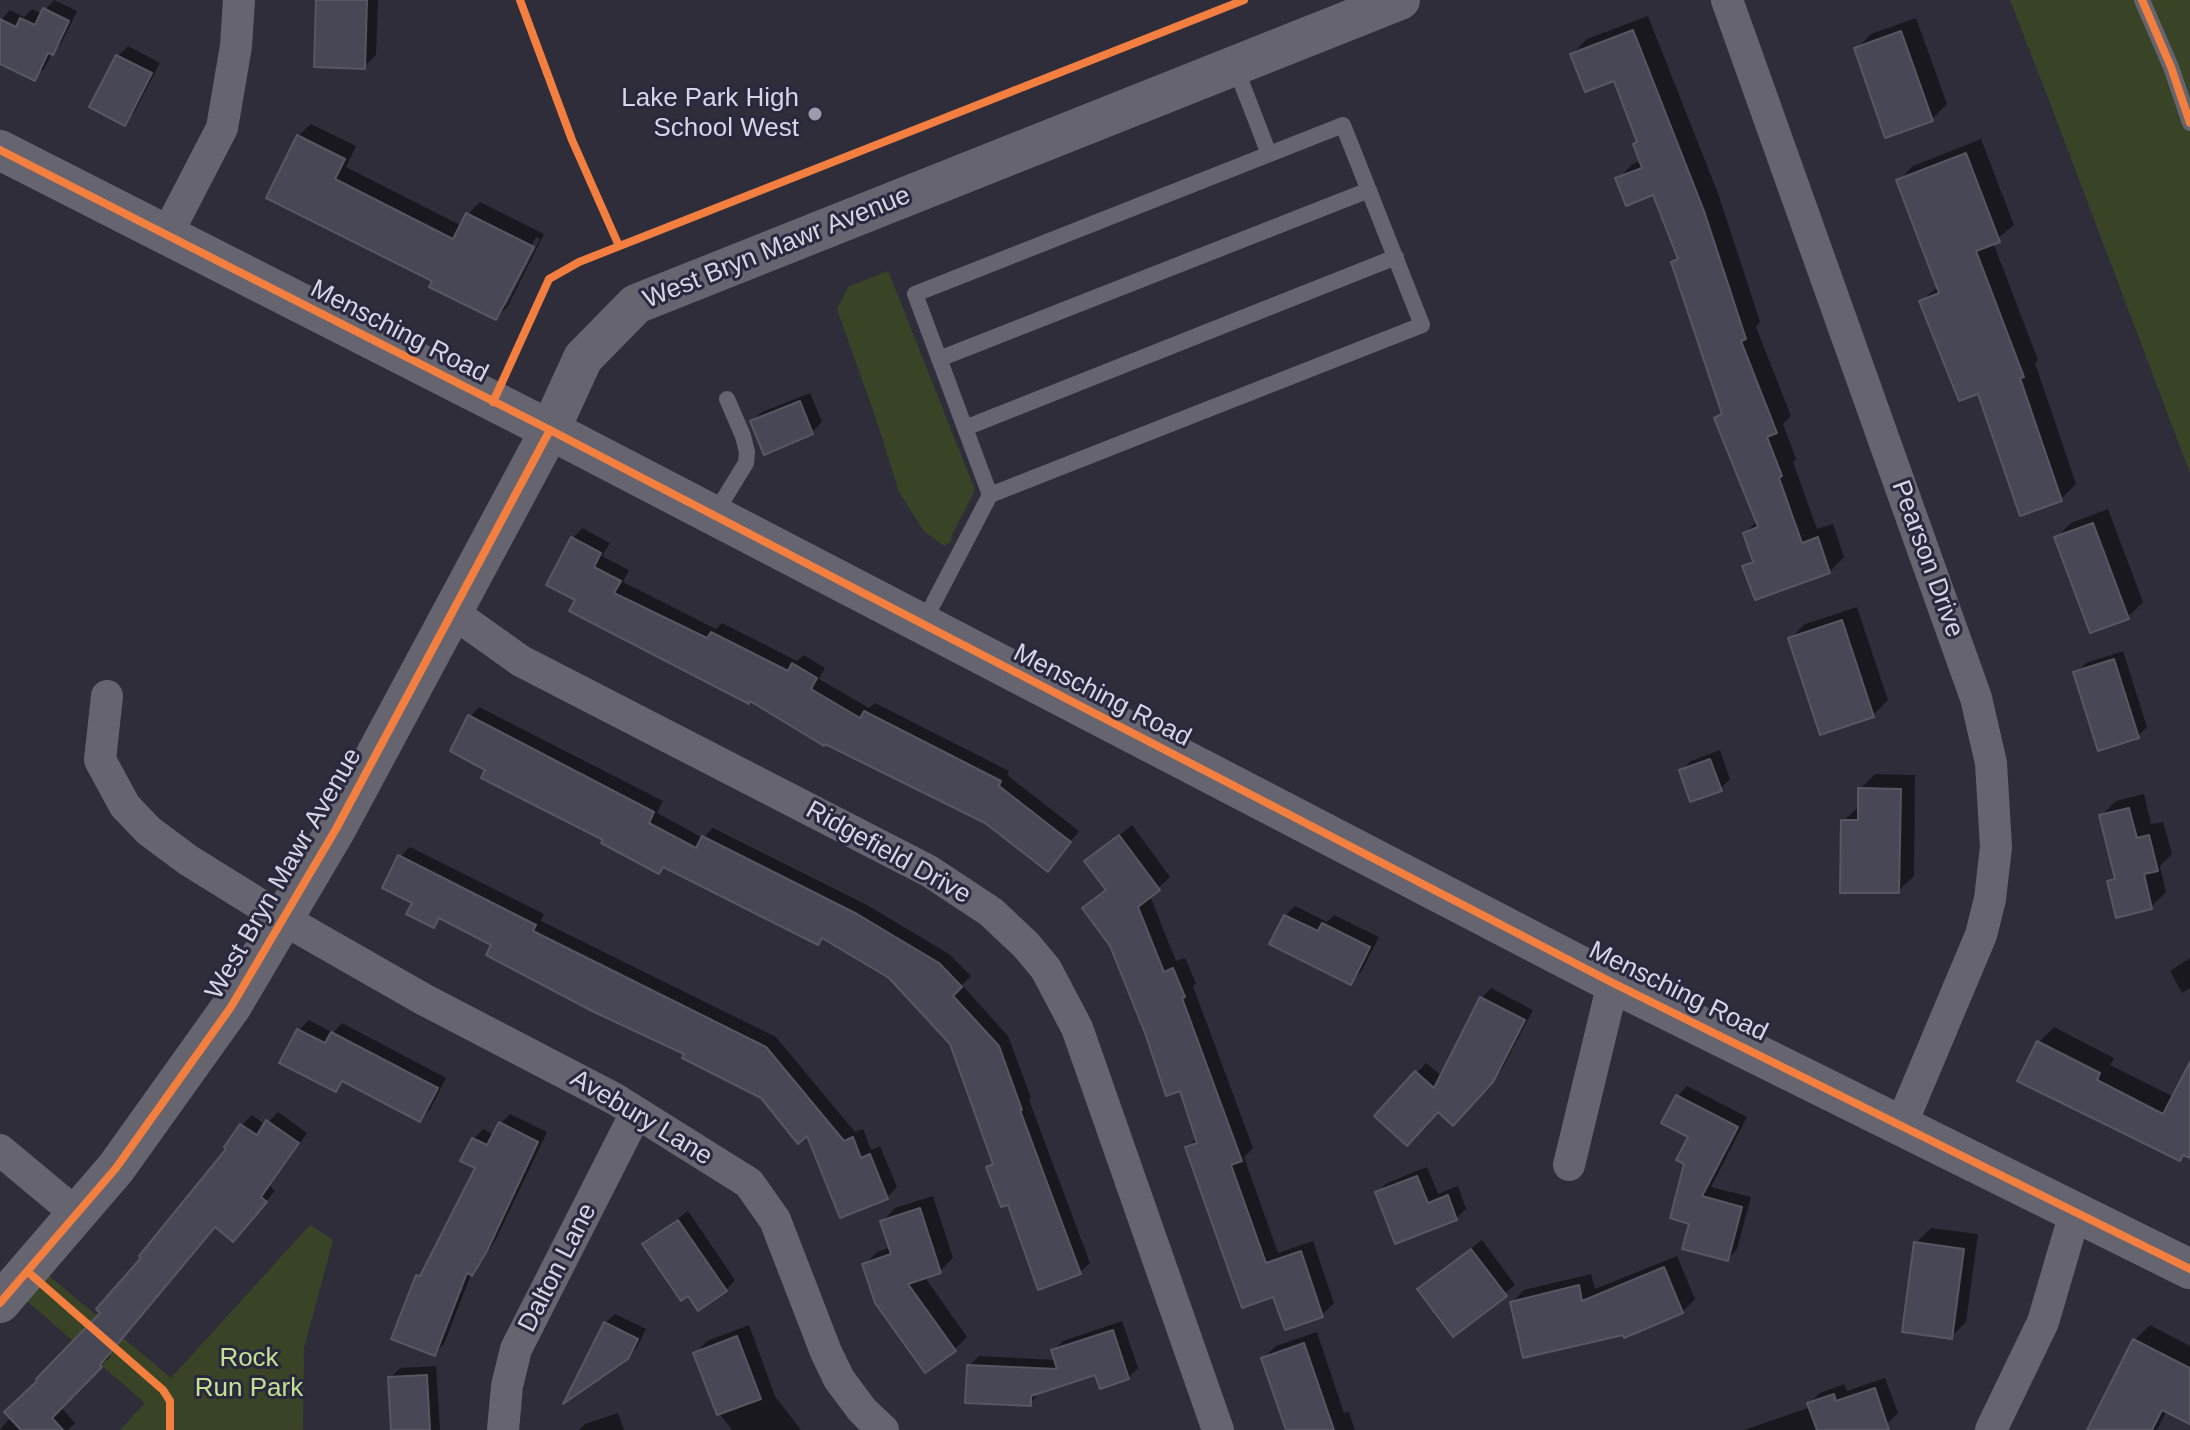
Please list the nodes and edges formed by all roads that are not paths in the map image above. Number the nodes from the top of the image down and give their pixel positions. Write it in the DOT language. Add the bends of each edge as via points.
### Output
graph roads {
  1 [pos="239,0"];
  2 [pos="1400,0"];
  3 [pos="1727,0"];
  4 [pos="2142,0"];
  5 [pos="1235,66"];
  6 [pos="2183,81"];
  7 [pos="2190,123"];
  8 [pos="1269,154"];
  9 [pos="2,156"];
  10 [pos="1369,190"];
  11 [pos="166,236"];
  12 [pos="1396,257"];
  13 [pos="939,359"];
  14 [pos="727,399"];
  15 [pos="965,428"];
  16 [pos="550,430"];
  17 [pos="990,495"];
  18 [pos="713,516"];
  19 [pos="452,612"];
  20 [pos="922,625"];
  21 [pos="107,696"];
  22 [pos="283,919"];
  23 [pos="1613,983"];
  24 [pos="636,1113"];
  25 [pos="1901,1125"];
  26 [pos="0,1150"];
  27 [pos="1569,1165"];
  28 [pos="2075,1213"];
  29 [pos="78,1215"];
  30 [pos="2190,1269"];
  31 [pos="0,1303"];
  32 [pos="503,1430"];
  33 [pos="883,1430"];
  34 [pos="1217,1430"];
  35 [pos="1991,1430"];
  1 -- 11 [label="street" via="222,128"];
  2 -- 5 [label="street, West Bryn Mawr Avenue"];
  3 -- 25 [label="street, Pearson Drive" via="1976,698 1991,763 1996,847 1990,899 1981,935"];
  4 -- 6 [label="lane"];
  5 -- 8 [label="lane"];
  5 -- 16 [label="street, West Bryn Mawr Avenue" via="636,304 583,358"];
  6 -- 7 [label="lane"];
  8 -- 10 [label="lane" via="1343,125"];
  8 -- 13 [label="lane" via="915,294"];
  9 -- 11 [label="street, Mensching Road"];
  10 -- 12 [label="lane"];
  10 -- 13 [label="lane"];
  11 -- 16 [label="street, Mensching Road"];
  12 -- 15 [label="lane"];
  12 -- 17 [label="lane" via="1422,325"];
  13 -- 15 [label="lane"];
  14 -- 18 [label="lane" via="743,436 746,463"];
  15 -- 17 [label="lane"];
  16 -- 18 [label="street, Mensching Road"];
  16 -- 19 [label="street, West Bryn Mawr Avenue"];
  17 -- 20 [label="lane"];
  18 -- 20 [label="street, Mensching Road"];
  19 -- 22 [label="street, West Bryn Mawr Avenue"];
  19 -- 34 [label="street, Ridgefield Drive" via="521,661 929,871 984,907 1026,945 1046,969 1077,1028"];
  20 -- 23 [label="street, Mensching Road"];
  21 -- 22 [label="street, Avebury Lane" via="100,760 125,806 188,860"];
  22 -- 24 [label="street, Avebury Lane"];
  22 -- 29 [label="street, West Bryn Mawr Avenue" via="199,1054"];
  23 -- 25 [label="street, Mensching Road"];
  23 -- 27 [label="street"];
  24 -- 32 [label="street, Dalton Lane" via="516,1349"];
  24 -- 33 [label="street, Avebury Lane" via="749,1183 775,1220 839,1379"];
  25 -- 28 [label="street, Mensching Road"];
  26 -- 29 [label="street"];
  28 -- 30 [label="street, Mensching Road"];
  28 -- 35 [label="street" via="2043,1322"];
  29 -- 31 [label="street, West Bryn Mawr Avenue"];
}
